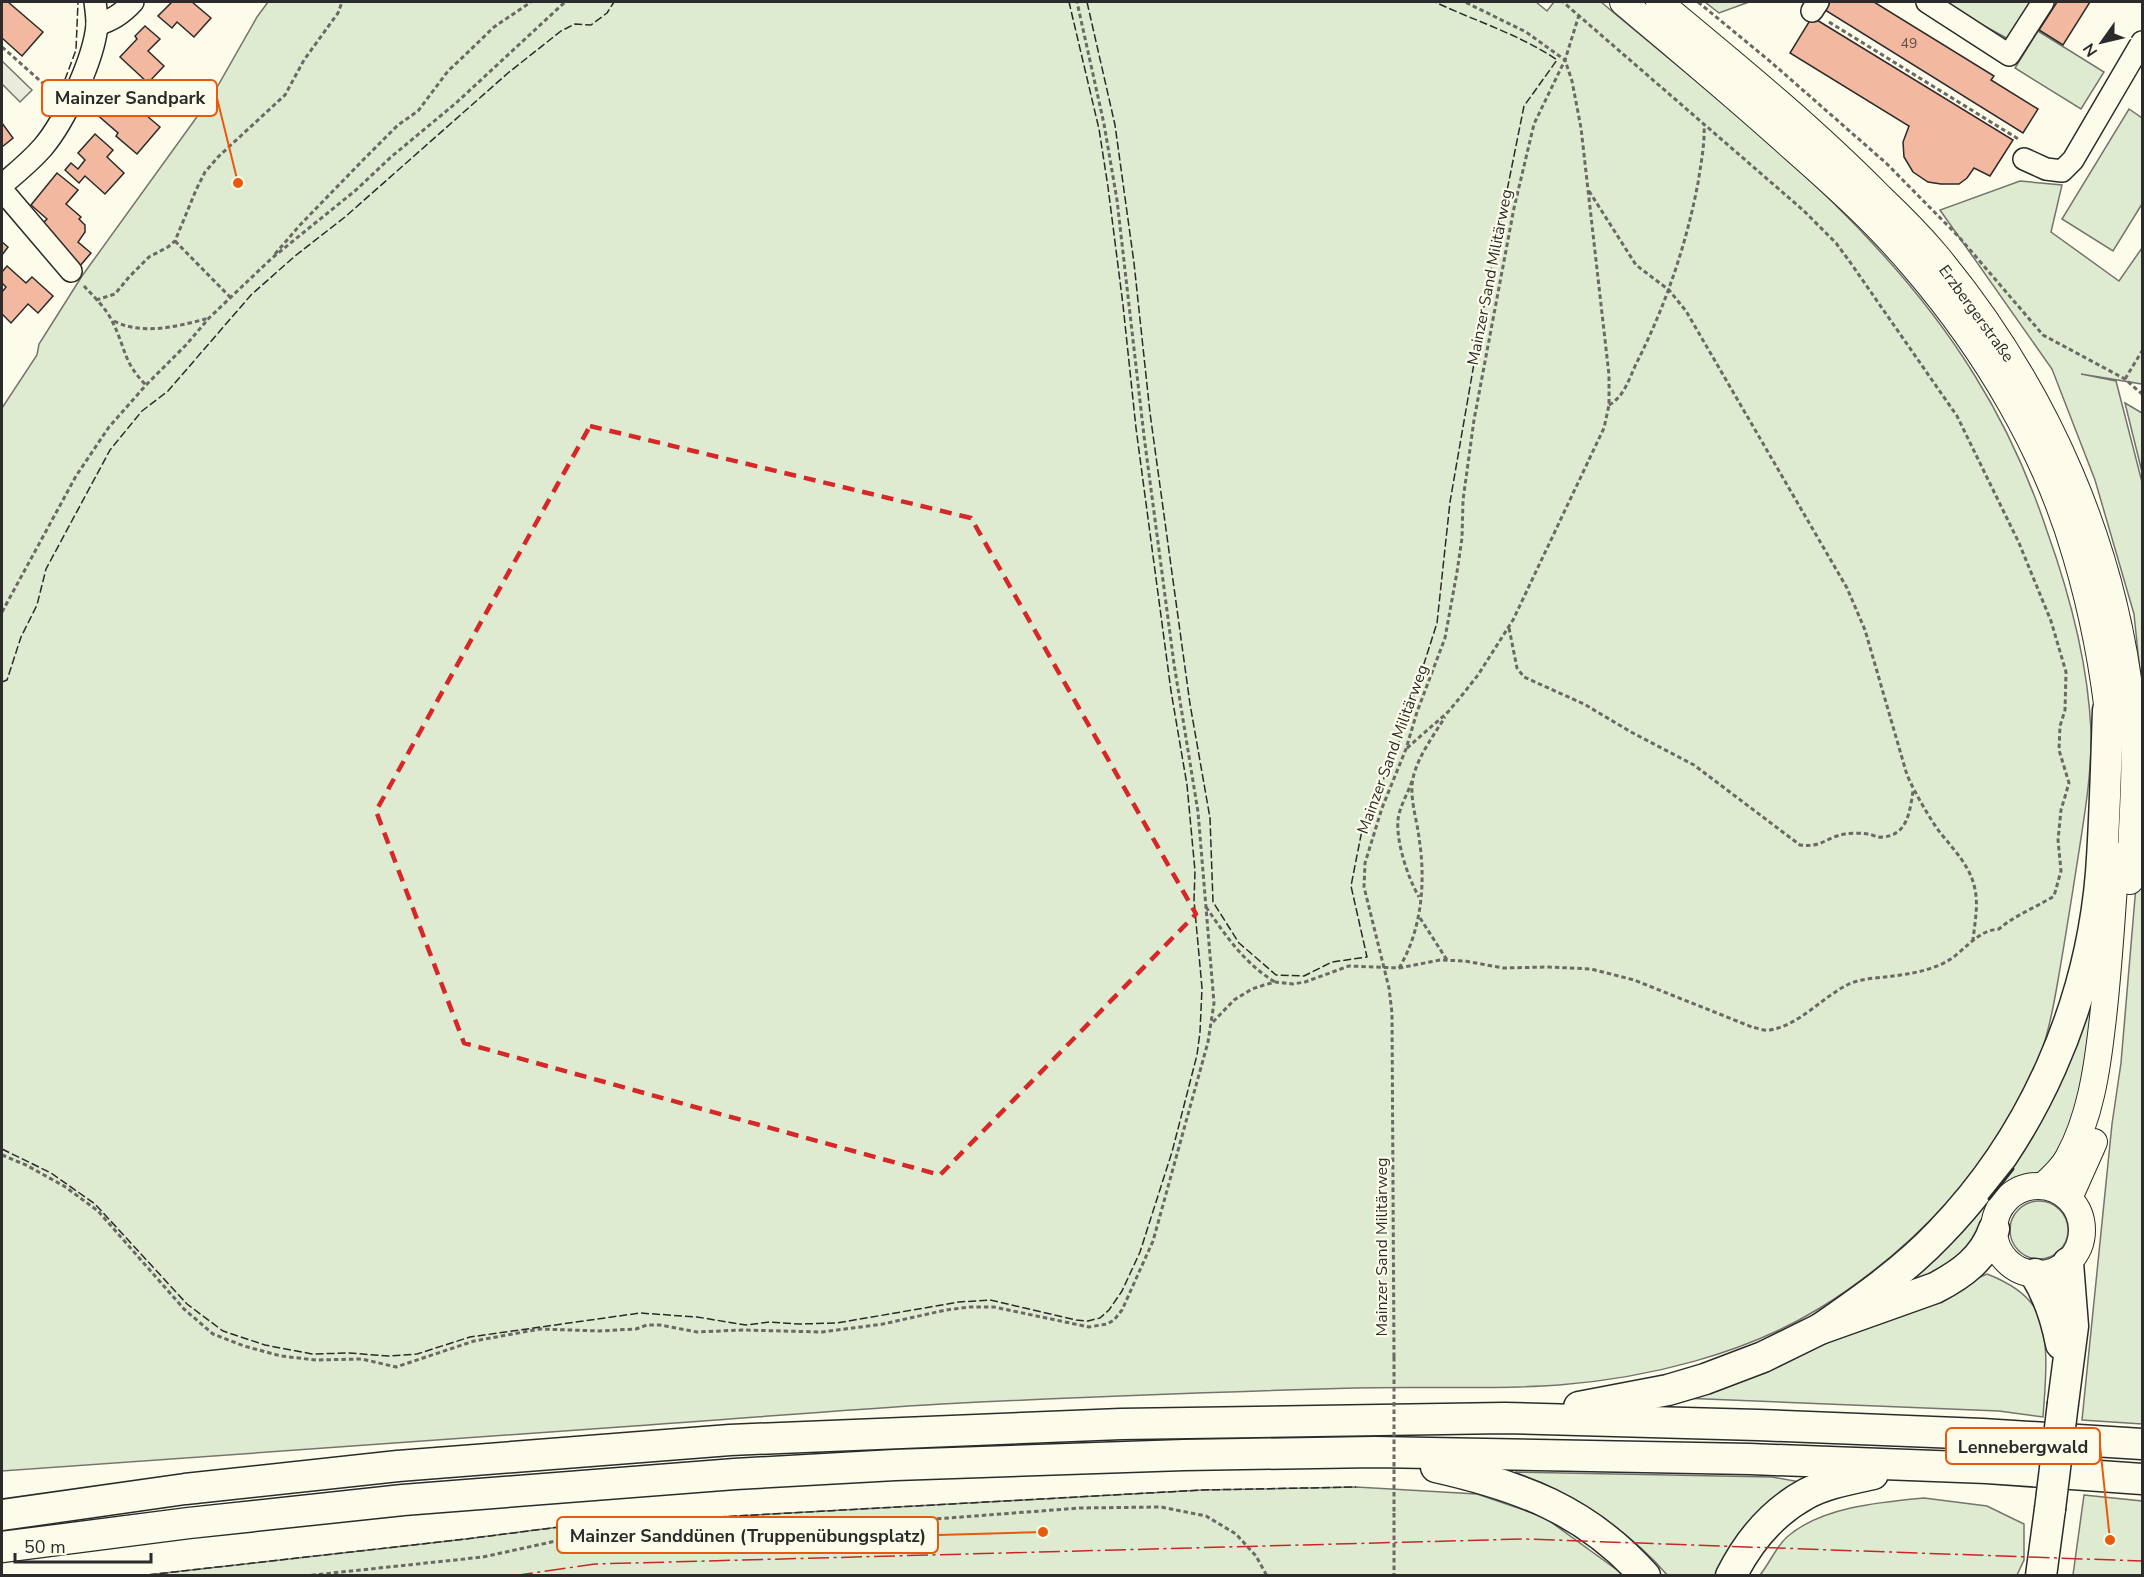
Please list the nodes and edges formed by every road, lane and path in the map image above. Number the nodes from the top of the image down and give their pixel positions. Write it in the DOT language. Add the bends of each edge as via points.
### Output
graph roads {
  1 [pos="96,2"];
  2 [pos="133,2"];
  3 [pos="342,2"];
  4 [pos="531,2"];
  5 [pos="565,2"];
  6 [pos="1077,2"];
  7 [pos="1465,2"];
  8 [pos="1563,2"];
  9 [pos="1623,2"];
  10 [pos="1659,2"];
  11 [pos="1927,2"];
  12 [pos="2043,2"];
  13 [pos="1815,6"];
  14 [pos="1579,15"];
  15 [pos="97,25"];
  16 [pos="2142,42"];
  17 [pos="2,47"];
  18 [pos="1565,60"];
  19 [pos="69,106"];
  20 [pos="1704,124"];
  21 [pos="2027,152"];
  22 [pos="2,185"];
  23 [pos="2,190"];
  24 [pos="1589,191"];
  25 [pos="175,240"];
  26 [pos="272,258"];
  27 [pos="71,271"];
  28 [pos="1669,290"];
  29 [pos="230,297"];
  30 [pos="96,300"];
  31 [pos="209,318"];
  32 [pos="112,320"];
  33 [pos="2142,351"];
  34 [pos="146,385"];
  35 [pos="2142,394"];
  36 [pos="1609,405"];
  37 [pos="2,610"];
  38 [pos="1509,626"];
  39 [pos="2108,710"];
  40 [pos="1448,712"];
  41 [pos="2133,725"];
  42 [pos="1407,749"];
  43 [pos="1413,778"];
  44 [pos="2142,781"];
  45 [pos="1914,790"];
  46 [pos="1420,898"];
  47 [pos="1205,905"];
  48 [pos="1419,916"];
  49 [pos="1973,940"];
  50 [pos="1448,960"];
  51 [pos="1382,967"];
  52 [pos="1399,968"];
  53 [pos="1275,982"];
  54 [pos="1211,1023"];
  55 [pos="2,1155"];
  56 [pos="2043,1186"];
  57 [pos="2069,1198"];
  58 [pos="1994,1228"];
  59 [pos="2068,1263"];
  60 [pos="2035,1274"];
  61 [pos="1820,1329"];
  62 [pos="2063,1404"];
  63 [pos="1505,1418"];
  64 [pos="2142,1444"];
  65 [pos="1375,1452"];
  66 [pos="1908,1466"];
  67 [pos="2142,1479"];
  68 [pos="2,1515"];
  69 [pos="2,1547"];
  70 [pos="304,1575"];
  71 [pos="1267,1575"];
  72 [pos="1394,1575"];
  73 [pos="1645,1575"];
  74 [pos="1731,1575"];
  75 [pos="2041,1575"];
  1 -- 15 [label="street"];
  2 -- 15 [label="street" via="113,20"];
  3 -- 25 [label="path" via="285,95 205,172"];
  4 -- 26 [label="path" via="494,27 448,71 418,111 364,159"];
  5 -- 26 [label="path" via="456,103"];
  6 -- 47 [label="path" via="1117,200 1174,664 1198,812"];
  7 -- 18 [label="path" via="1526,32"];
  8 -- 14 [label="path"];
  9 -- 39 [label="main road, Erzbergerstraße" via="1750,109 1876,225 1952,315 2010,402 2059,507 2092,620"];
  10 -- 41 [label="main road, Erzbergerstraße" via="1777,100 1852,169 1935,253 2001,344 2032,392 2086,509 2117,616"];
  11 -- 12 [label="street" via="2009,55"];
  13 -- 21 [label="path"];
  14 -- 18 [label="path, Mainzer Sand Militärweg"];
  14 -- 20 [label="path"];
  15 -- 19 [label="street" via="88,61"];
  16 -- 21 [label="street" via="2073,160 2062,171 2046,169"];
  17 -- 19 [label="path"];
  18 -- 24 [label="path" via="1581,128"];
  18 -- 42 [label="path, Mainzer Sand Militärweg" via="1534,124 1524,162 1474,420 1452,608"];
  19 -- 22 [label="street" via="44,146"];
  20 -- 28 [label="path" via="1695,199"];
  20 -- 49 [label="path" via="1836,243 1957,416 2030,568 2056,636 2066,672 2059,750 2069,783 2058,840 2061,871 2054,896"];
  23 -- 27 [label="street"];
  24 -- 28 [label="path" via="1636,264"];
  24 -- 36 [label="path"];
  25 -- 29 [label="path"];
  25 -- 30 [label="path" via="149,257 115,294"];
  26 -- 29 [label="path"];
  27 -- 30 [label="path"];
  28 -- 36 [label="path" via="1618,400"];
  28 -- 45 [label="path" via="1686,311 1847,588 1865,630"];
  29 -- 31 [label="path"];
  30 -- 32 [label="path"];
  31 -- 32 [label="path" via="136,329"];
  31 -- 34 [label="path"];
  32 -- 34 [label="path" via="133,372"];
  33 -- 35 [label="path" via="2124,379"];
  34 -- 37 [label="path" via="109,427 76,476"];
  36 -- 38 [label="path" via="1604,428"];
  38 -- 40 [label="path" via="1478,675"];
  38 -- 45 [label="path" via="1517,668 1524,677 1584,704 1694,765 1800,845 1813,847 1843,834 1881,838 1892,834 1905,825"];
  39 -- 56 [label="main road, Erzbergerstraße" via="2117,844 2097,1065 2076,1142 2067,1161"];
  39 -- 61 [label="highway" via="2101,875 2073,1011 2054,1060 2004,1154 1940,1234 1872,1292"];
  40 -- 42 [label="path"];
  40 -- 43 [label="path"];
  41 -- 44 [label="highway"];
  41 -- 57 [label="main road, Erzbergerstraße" via="2129,897 2115,1041 2107,1099 2097,1135"];
  42 -- 51 [label="path, Mainzer Sand Militärweg" via="1365,863 1364,887"];
  43 -- 46 [label="path" via="1423,876"];
  43 -- 46 [label="path" via="1398,820 1402,855"];
  45 -- 49 [label="path" via="1974,883 1977,913"];
  46 -- 48 [label="path"];
  47 -- 53 [label="path" via="1251,966"];
  47 -- 54 [label="path" via="1213,981"];
  48 -- 50 [label="path"];
  48 -- 52 [label="path" via="1407,956"];
  49 -- 50 [label="path" via="1954,958 1919,973 1849,984 1794,1020 1768,1030 1634,980 1591,969 1503,968"];
  50 -- 52 [label="path"];
  51 -- 52 [label="path"];
  51 -- 53 [label="path" via="1349,966 1305,982"];
  51 -- 72 [label="path, Mainzer Sand Militärweg, bridge" via="1392,1013"];
  53 -- 54 [label="path" via="1242,994"];
  54 -- 55 [label="path" via="1153,1241 1122,1310 1114,1320 1099,1326 1067,1324 994,1307 969,1307 822,1332 697,1332 660,1325 599,1331 540,1329 474,1341 396,1367 362,1359 281,1356 213,1334 184,1309 98,1211 56,1181"];
  56 -- 57 [label="main road"];
  56 -- 58 [label="main road" via="2015,1192 2004,1202"];
  57 -- 59 [label="main road" via="2078,1210 2082,1238"];
  58 -- 60 [label="main road" via="1996,1242 2006,1259 2022,1271"];
  58 -- 61 [label="highway" via="1989,1244 1952,1279"];
  59 -- 60 [label="main road"];
  59 -- 62 [label="highway" via="2073,1326"];
  60 -- 62 [label="highway" via="2047,1292 2057,1324"];
  61 -- 63 [label="highway" via="1763,1357 1668,1390 1593,1406"];
  62 -- 75 [label="highway, bridge"];
  63 -- 64 [label="highway" via="1982,1434"];
  63 -- 68 [label="highway" via="1121,1424 730,1440 398,1466 185,1489"];
  65 -- 66 [label="highway"];
  65 -- 69 [label="highway" via="1184,1455 735,1474 403,1500"];
  65 -- 73 [label="highway" via="1476,1476 1536,1497 1601,1534"];
  66 -- 67 [label="highway"];
  66 -- 74 [label="highway" via="1807,1493 1767,1525"];
  70 -- 71 [label="path" via="483,1557 597,1532 642,1537 750,1533 1080,1508 1150,1507 1206,1516 1236,1534"];
}
